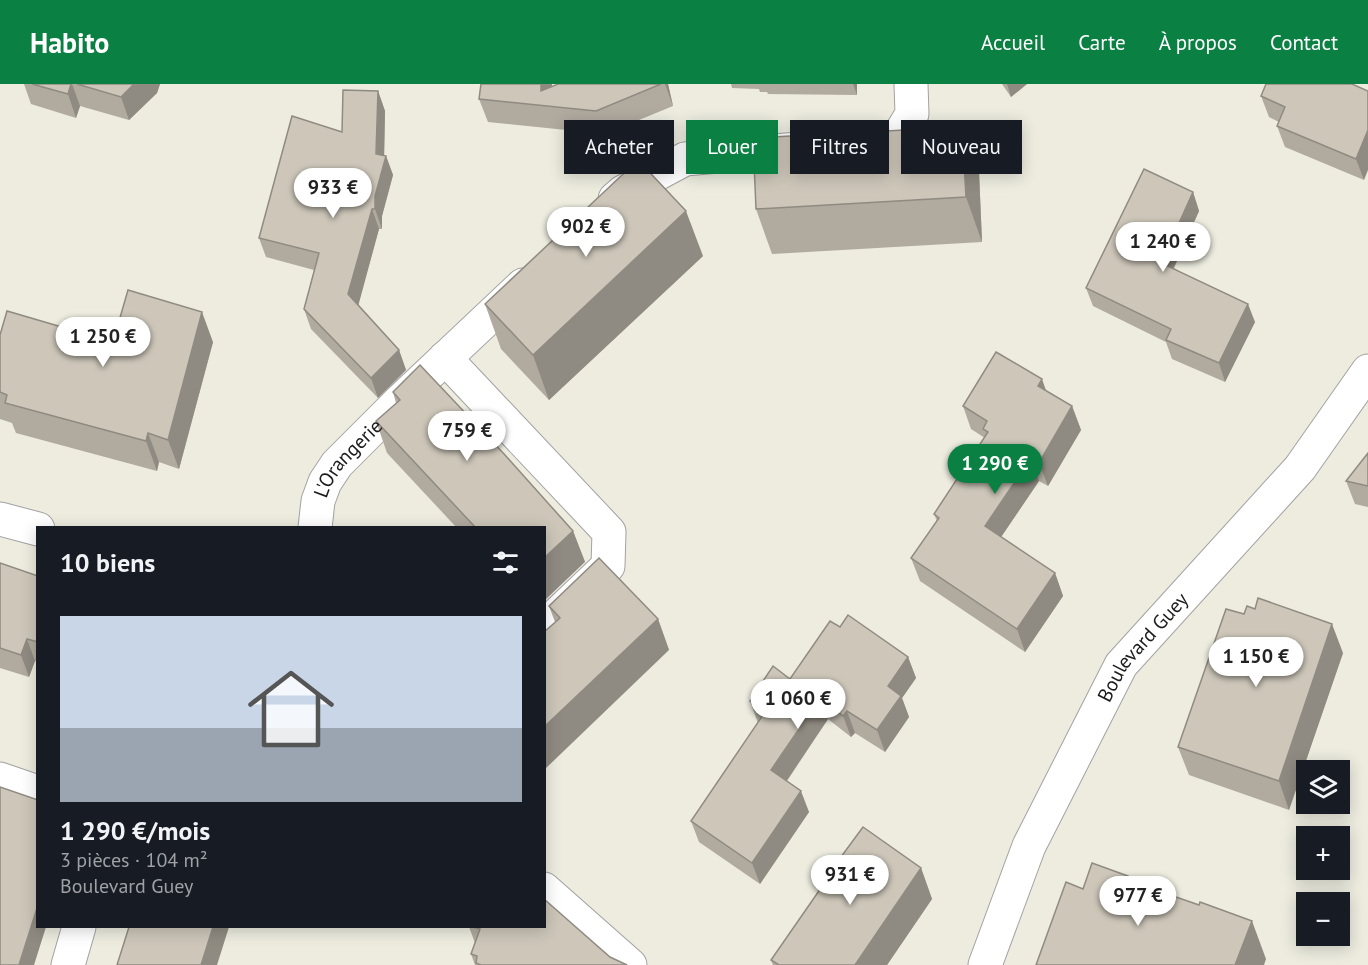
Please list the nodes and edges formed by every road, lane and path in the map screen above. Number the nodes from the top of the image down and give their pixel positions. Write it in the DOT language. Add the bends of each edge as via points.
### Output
graph roads {
  1 [pos="911,84"];
  2 [pos="597,215"];
  3 [pos="546,263"];
  4 [pos="445,358"];
  5 [pos="1368,371"];
  6 [pos="0,519"];
  7 [pos="315,526"];
  8 [pos="36,528"];
  9 [pos="546,625"];
  10 [pos="0,779"];
  11 [pos="36,791"];
  12 [pos="546,891"];
  13 [pos="79,928"];
  14 [pos="68,965"];
  15 [pos="630,965"];
  16 [pos="985,965"];
  1 -- 2 [label="street" via="912,114 898,137 685,159 623,192"];
  3 -- 4 [label="street, L'Orangerie"];
  4 -- 7 [label="street, L'Orangerie" via="337,464 318,501"];
  4 -- 9 [label="street" via="609,532 608,566"];
  5 -- 16 [label="street, Boulevard Guey" via="1300,468 1121,665 1029,846"];
  6 -- 8 [label="street"];
  10 -- 11 [label="street"];
  12 -- 15 [label="street"];
  13 -- 14 [label="street"];
}
